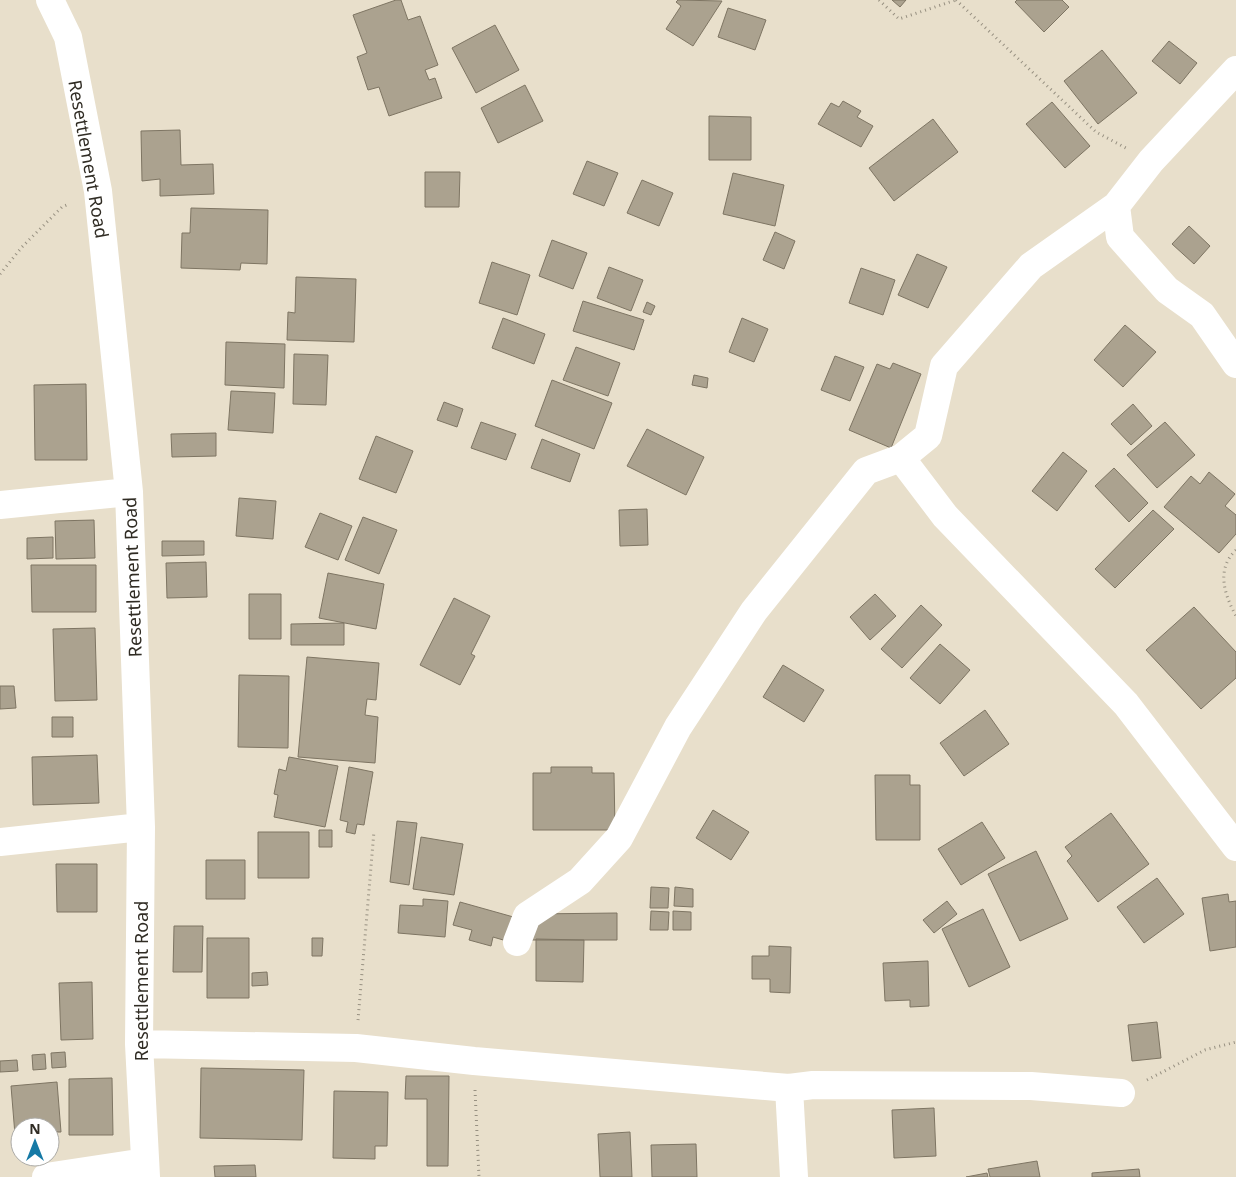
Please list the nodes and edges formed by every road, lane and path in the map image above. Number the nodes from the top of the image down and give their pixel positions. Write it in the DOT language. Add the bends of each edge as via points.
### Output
graph roads {
  1 [pos="50,0"];
  2 [pos="879,0"];
  3 [pos="956,0"];
  4 [pos="1236,70"];
  5 [pos="1151,161"];
  6 [pos="98,191"];
  7 [pos="1116,206"];
  8 [pos="0,274"];
  9 [pos="1236,364"];
  10 [pos="901,458"];
  11 [pos="129,492"];
  12 [pos="0,505"];
  13 [pos="1236,550"];
  14 [pos="1236,616"];
  15 [pos="142,828"];
  16 [pos="374,831"];
  17 [pos="0,842"];
  18 [pos="1236,847"];
  19 [pos="517,942"];
  20 [pos="1236,1042"];
  21 [pos="139,1044"];
  22 [pos="356,1048"];
  23 [pos="474,1061"];
  24 [pos="789,1088"];
  25 [pos="1121,1094"];
  26 [pos="146,1169"];
  27 [pos="46,1177"];
  28 [pos="479,1177"];
  29 [pos="794,1177"];
  1 -- 6 [label="street, Resettlement Road" via="68,37"];
  2 -- 3 [label="path" via="899,19"];
  3 -- 5 [label="path" via="1096,132"];
  4 -- 5 [label="street"];
  5 -- 7 [label="street"];
  6 -- 8 [label="path" via="62,207"];
  6 -- 11 [label="street, Resettlement Road"];
  7 -- 9 [label="street" via="1120,237 1167,290 1202,315"];
  7 -- 10 [label="street" via="1031,266 944,366 928,436"];
  10 -- 18 [label="street" via="945,516 1126,704"];
  10 -- 19 [label="street" via="866,471 754,611 678,727 619,838 580,881 527,916"];
  11 -- 12 [label="street"];
  11 -- 15 [label="street, Resettlement Road"];
  13 -- 14 [label="path" via="1230,555 1223,575 1228,601"];
  15 -- 17 [label="street"];
  15 -- 21 [label="street, Resettlement Road"];
  16 -- 22 [label="path"];
  20 -- 25 [label="path" via="1205,1050"];
  21 -- 22 [label="street"];
  21 -- 26 [label="street, Resettlement Road"];
  22 -- 23 [label="street"];
  23 -- 24 [label="street"];
  23 -- 28 [label="path"];
  24 -- 25 [label="street" via="813,1085 1031,1086"];
  24 -- 29 [label="street"];
  26 -- 27 [label="street"];
}
